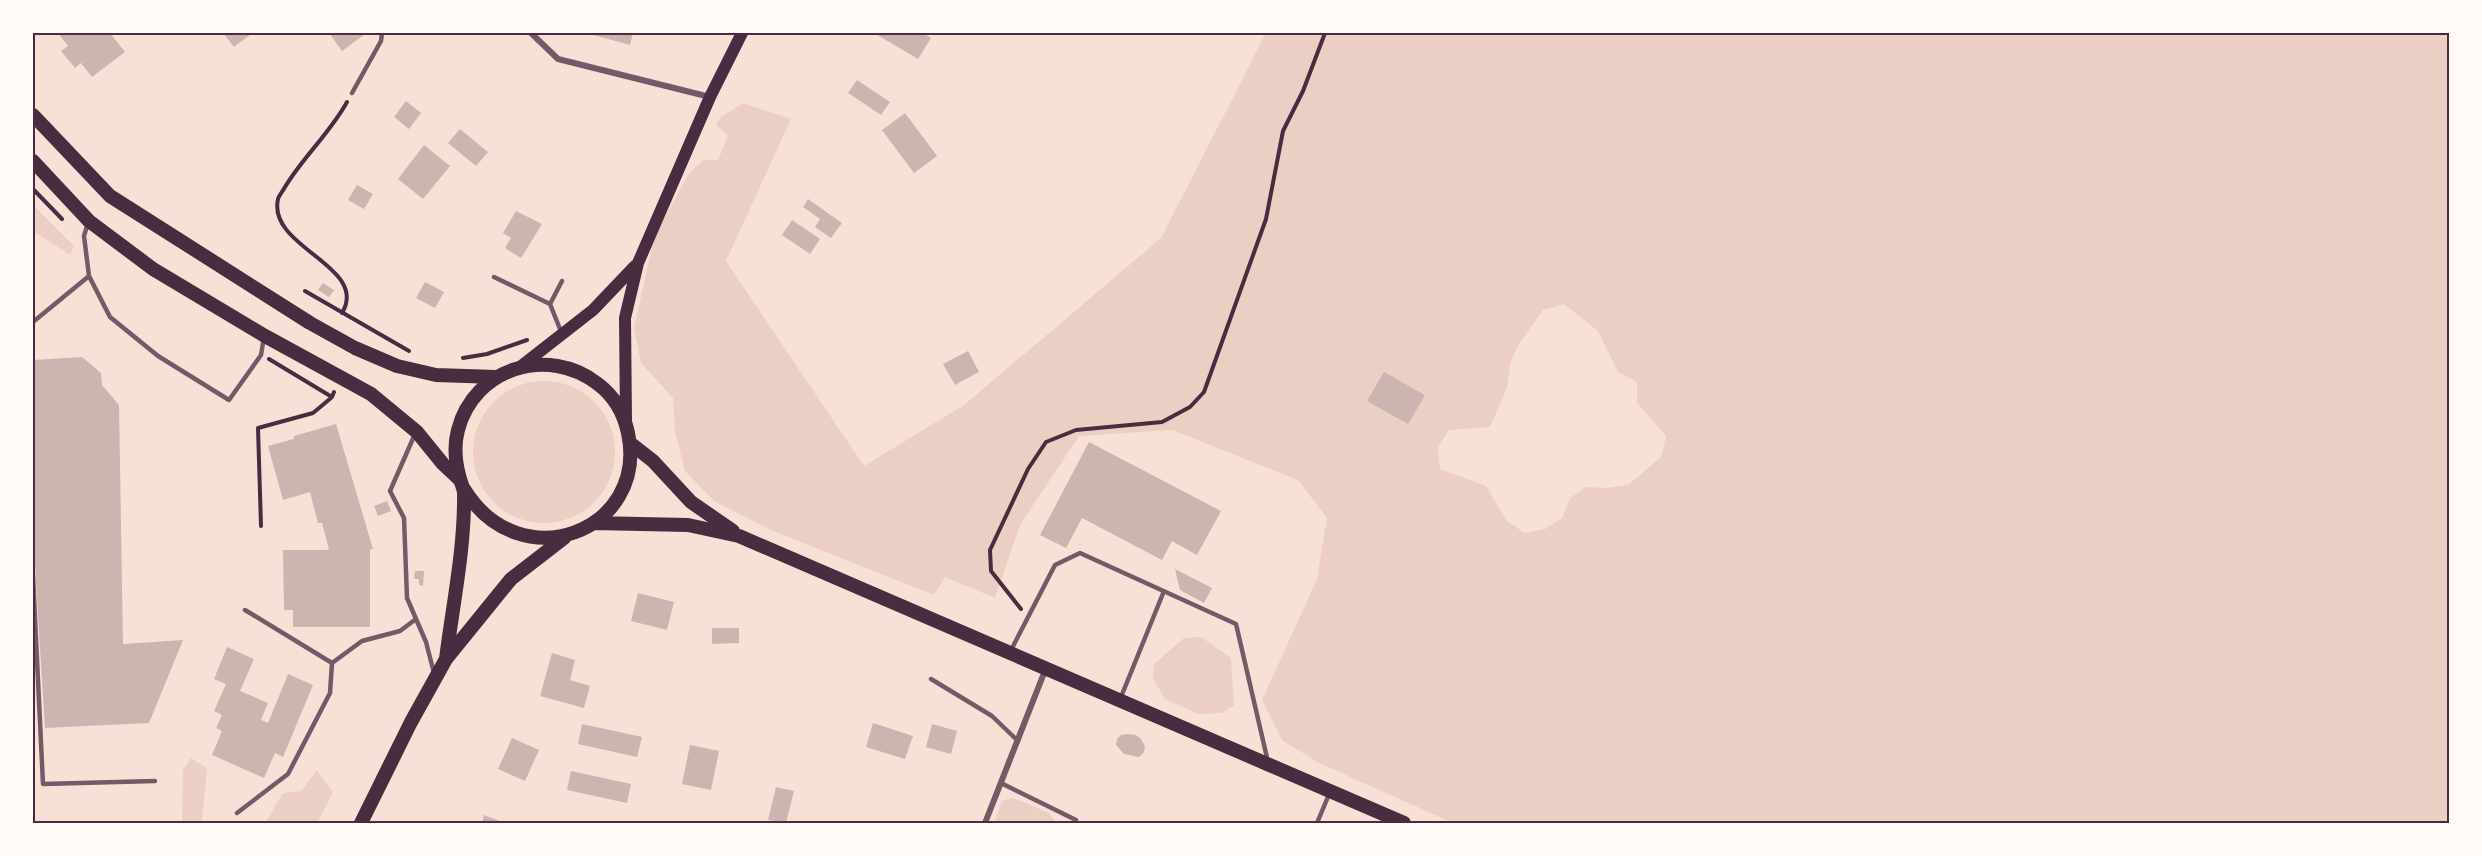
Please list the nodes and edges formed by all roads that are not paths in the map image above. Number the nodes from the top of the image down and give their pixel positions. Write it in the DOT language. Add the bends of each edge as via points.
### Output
graph roads {
  1 [pos="382,33"];
  2 [pos="530,33"];
  3 [pos="742,33"];
  4 [pos="352,93"];
  5 [pos="710,97"];
  6 [pos="33,115"];
  7 [pos="33,161"];
  8 [pos="89,221"];
  9 [pos="638,263"];
  10 [pos="89,276"];
  11 [pos="494,277"];
  12 [pos="562,281"];
  13 [pos="550,304"];
  14 [pos="33,322"];
  15 [pos="562,334"];
  16 [pos="265,336"];
  17 [pos="520,367"];
  18 [pos="496,377"];
  19 [pos="626,423"];
  20 [pos="417,432"];
  21 [pos="630,443"];
  22 [pos="462,484"];
  23 [pos="593,523"];
  24 [pos="568,535"];
  25 [pos="740,536"];
  26 [pos="33,576"];
  27 [pos="1164,591"];
  28 [pos="245,610"];
  29 [pos="416,618"];
  30 [pos="1010,652"];
  31 [pos="446,659"];
  32 [pos="332,663"];
  33 [pos="1046,668"];
  34 [pos="931,679"];
  35 [pos="436,680"];
  36 [pos="1120,700"];
  37 [pos="1018,741"];
  38 [pos="1268,764"];
  39 [pos="155,781"];
  40 [pos="1001,783"];
  41 [pos="1331,791"];
  42 [pos="237,813"];
  43 [pos="1075,821"];
  44 [pos="361,823"];
  45 [pos="985,823"];
  46 [pos="1083,823"];
  47 [pos="1317,823"];
  48 [pos="1404,823"];
  1 -- 4 [label="lane"];
  2 -- 5 [label="street" via="558,58"];
  3 -- 5 [label="main road"];
  5 -- 9 [label="main road"];
  6 -- 18 [label="main road" via="110,196 310,324 396,366 436,375"];
  7 -- 8 [label="main road"];
  8 -- 10 [label="lane" via="84,236"];
  8 -- 16 [label="main road" via="153,269"];
  9 -- 15 [label="main road" via="593,310"];
  9 -- 19 [label="main road" via="625,318"];
  10 -- 14 [label="lane"];
  10 -- 16 [label="lane" via="110,317 158,356 229,400 261,354"];
  11 -- 13 [label="lane"];
  12 -- 13 [label="lane"];
  13 -- 15 [label="lane"];
  15 -- 17 [label="main road"];
  16 -- 20 [label="main road" via="371,394"];
  17 -- 18 [label="main road"];
  17 -- 19 [label="main road" via="549,364 577,370 612,397"];
  18 -- 22 [label="main road" via="478,392 460,422 455,445"];
  19 -- 21 [label="main road"];
  20 -- 22 [label="main road"];
  20 -- 29 [label="lane" via="390,491 404,518 407,598"];
  21 -- 23 [label="main road" via="629,466 622,488"];
  21 -- 25 [label="main road" via="653,461 691,502"];
  22 -- 24 [label="main road" via="485,517 508,531 533,538"];
  22 -- 31 [label="main road" via="461,555"];
  23 -- 24 [label="main road"];
  23 -- 25 [label="main road" via="688,525"];
  24 -- 31 [label="main road" via="511,579"];
  25 -- 30 [label="main road"];
  26 -- 39 [label="lane" via="43,784"];
  27 -- 30 [label="lane" via="1080,553 1055,565"];
  27 -- 36 [label="lane"];
  27 -- 38 [label="lane" via="1236,624"];
  28 -- 32 [label="lane"];
  29 -- 32 [label="lane" via="400,631 362,641"];
  29 -- 35 [label="lane"];
  30 -- 33 [label="main road"];
  31 -- 35 [label="main road"];
  32 -- 42 [label="lane" via="330,693 288,774"];
  33 -- 36 [label="main road"];
  33 -- 37 [label="street"];
  34 -- 37 [label="lane" via="992,716"];
  35 -- 44 [label="main road"];
  36 -- 38 [label="main road"];
  37 -- 40 [label="street"];
  38 -- 41 [label="main road"];
  40 -- 43 [label="lane"];
  40 -- 45 [label="street"];
  41 -- 47 [label="lane"];
  41 -- 48 [label="main road"];
  43 -- 46 [label="lane"];
}
